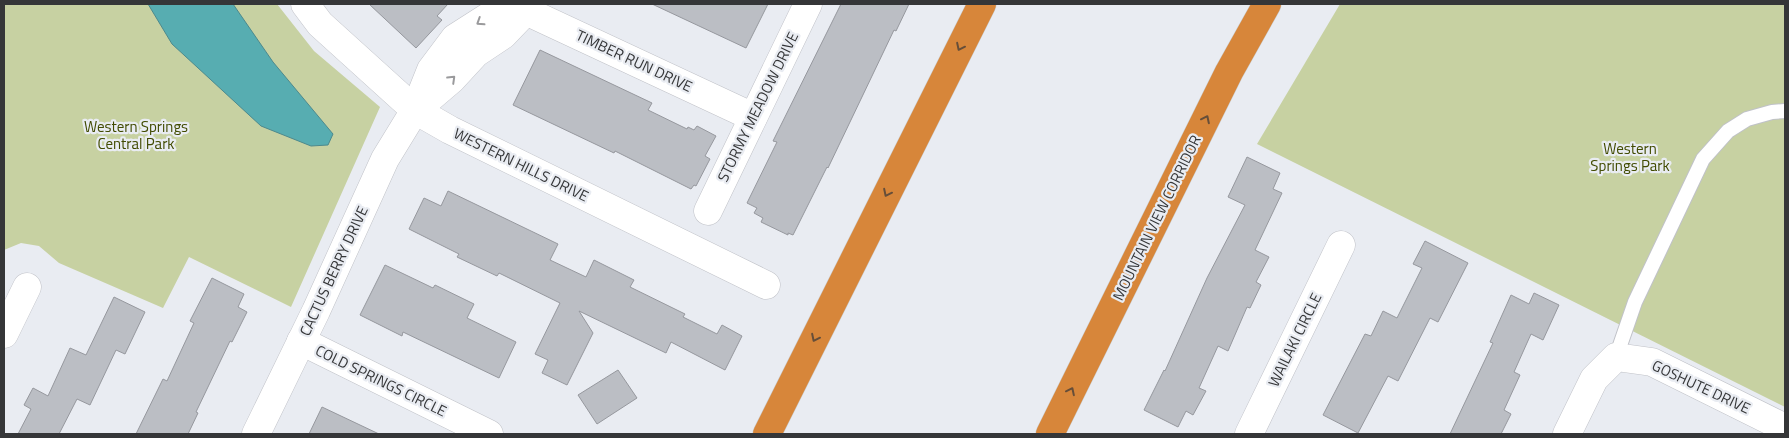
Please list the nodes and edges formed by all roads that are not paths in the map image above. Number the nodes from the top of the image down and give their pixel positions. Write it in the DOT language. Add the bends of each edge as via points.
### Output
graph roads {
  1 [pos="305,4"];
  2 [pos="808,4"];
  3 [pos="982,4"];
  4 [pos="1267,4"];
  5 [pos="527,6"];
  6 [pos="415,110"];
  7 [pos="1785,111"];
  8 [pos="753,117"];
  9 [pos="708,211"];
  10 [pos="1341,245"];
  11 [pos="766,285"];
  12 [pos="27,287"];
  13 [pos="4,334"];
  14 [pos="301,341"];
  15 [pos="1616,356"];
  16 [pos="1785,428"];
  17 [pos="256,434"];
  18 [pos="489,434"];
  19 [pos="767,434"];
  20 [pos="1050,434"];
  21 [pos="1249,434"];
  22 [pos="1567,434"];
  1 -- 6 [label="street, WESTERN HILLS DRIVE" via="320,24"];
  2 -- 8 [label="street, STORMY MEADOW DRIVE"];
  3 -- 19 [label="highway, one-way"];
  20 -- 4 [label="highway, MOUNTAIN VIEW CORRIDOR, one-way" via="1229,72"];
  5 -- 6 [label="street, CACTUS BERRY DRIVE" via="502,35 476,53 452,79"];
  5 -- 8 [label="street, TIMBER RUN DRIVE"];
  6 -- 11 [label="street, WESTERN HILLS DRIVE"];
  6 -- 14 [label="street, CACTUS BERRY DRIVE" via="385,159"];
  7 -- 15 [label="lane" via="1747,119 1728,131 1703,159 1635,302"];
  8 -- 9 [label="street, STORMY MEADOW DRIVE"];
  10 -- 21 [label="street, WAILAKI CIRCLE"];
  12 -- 13 [label="street"];
  14 -- 17 [label="street, CACTUS BERRY DRIVE"];
  14 -- 18 [label="street, COLD SPRINGS CIRCLE"];
  15 -- 16 [label="street, GOSHUTE DRIVE" via="1652,362"];
  15 -- 22 [label="street" via="1594,379"];
}
